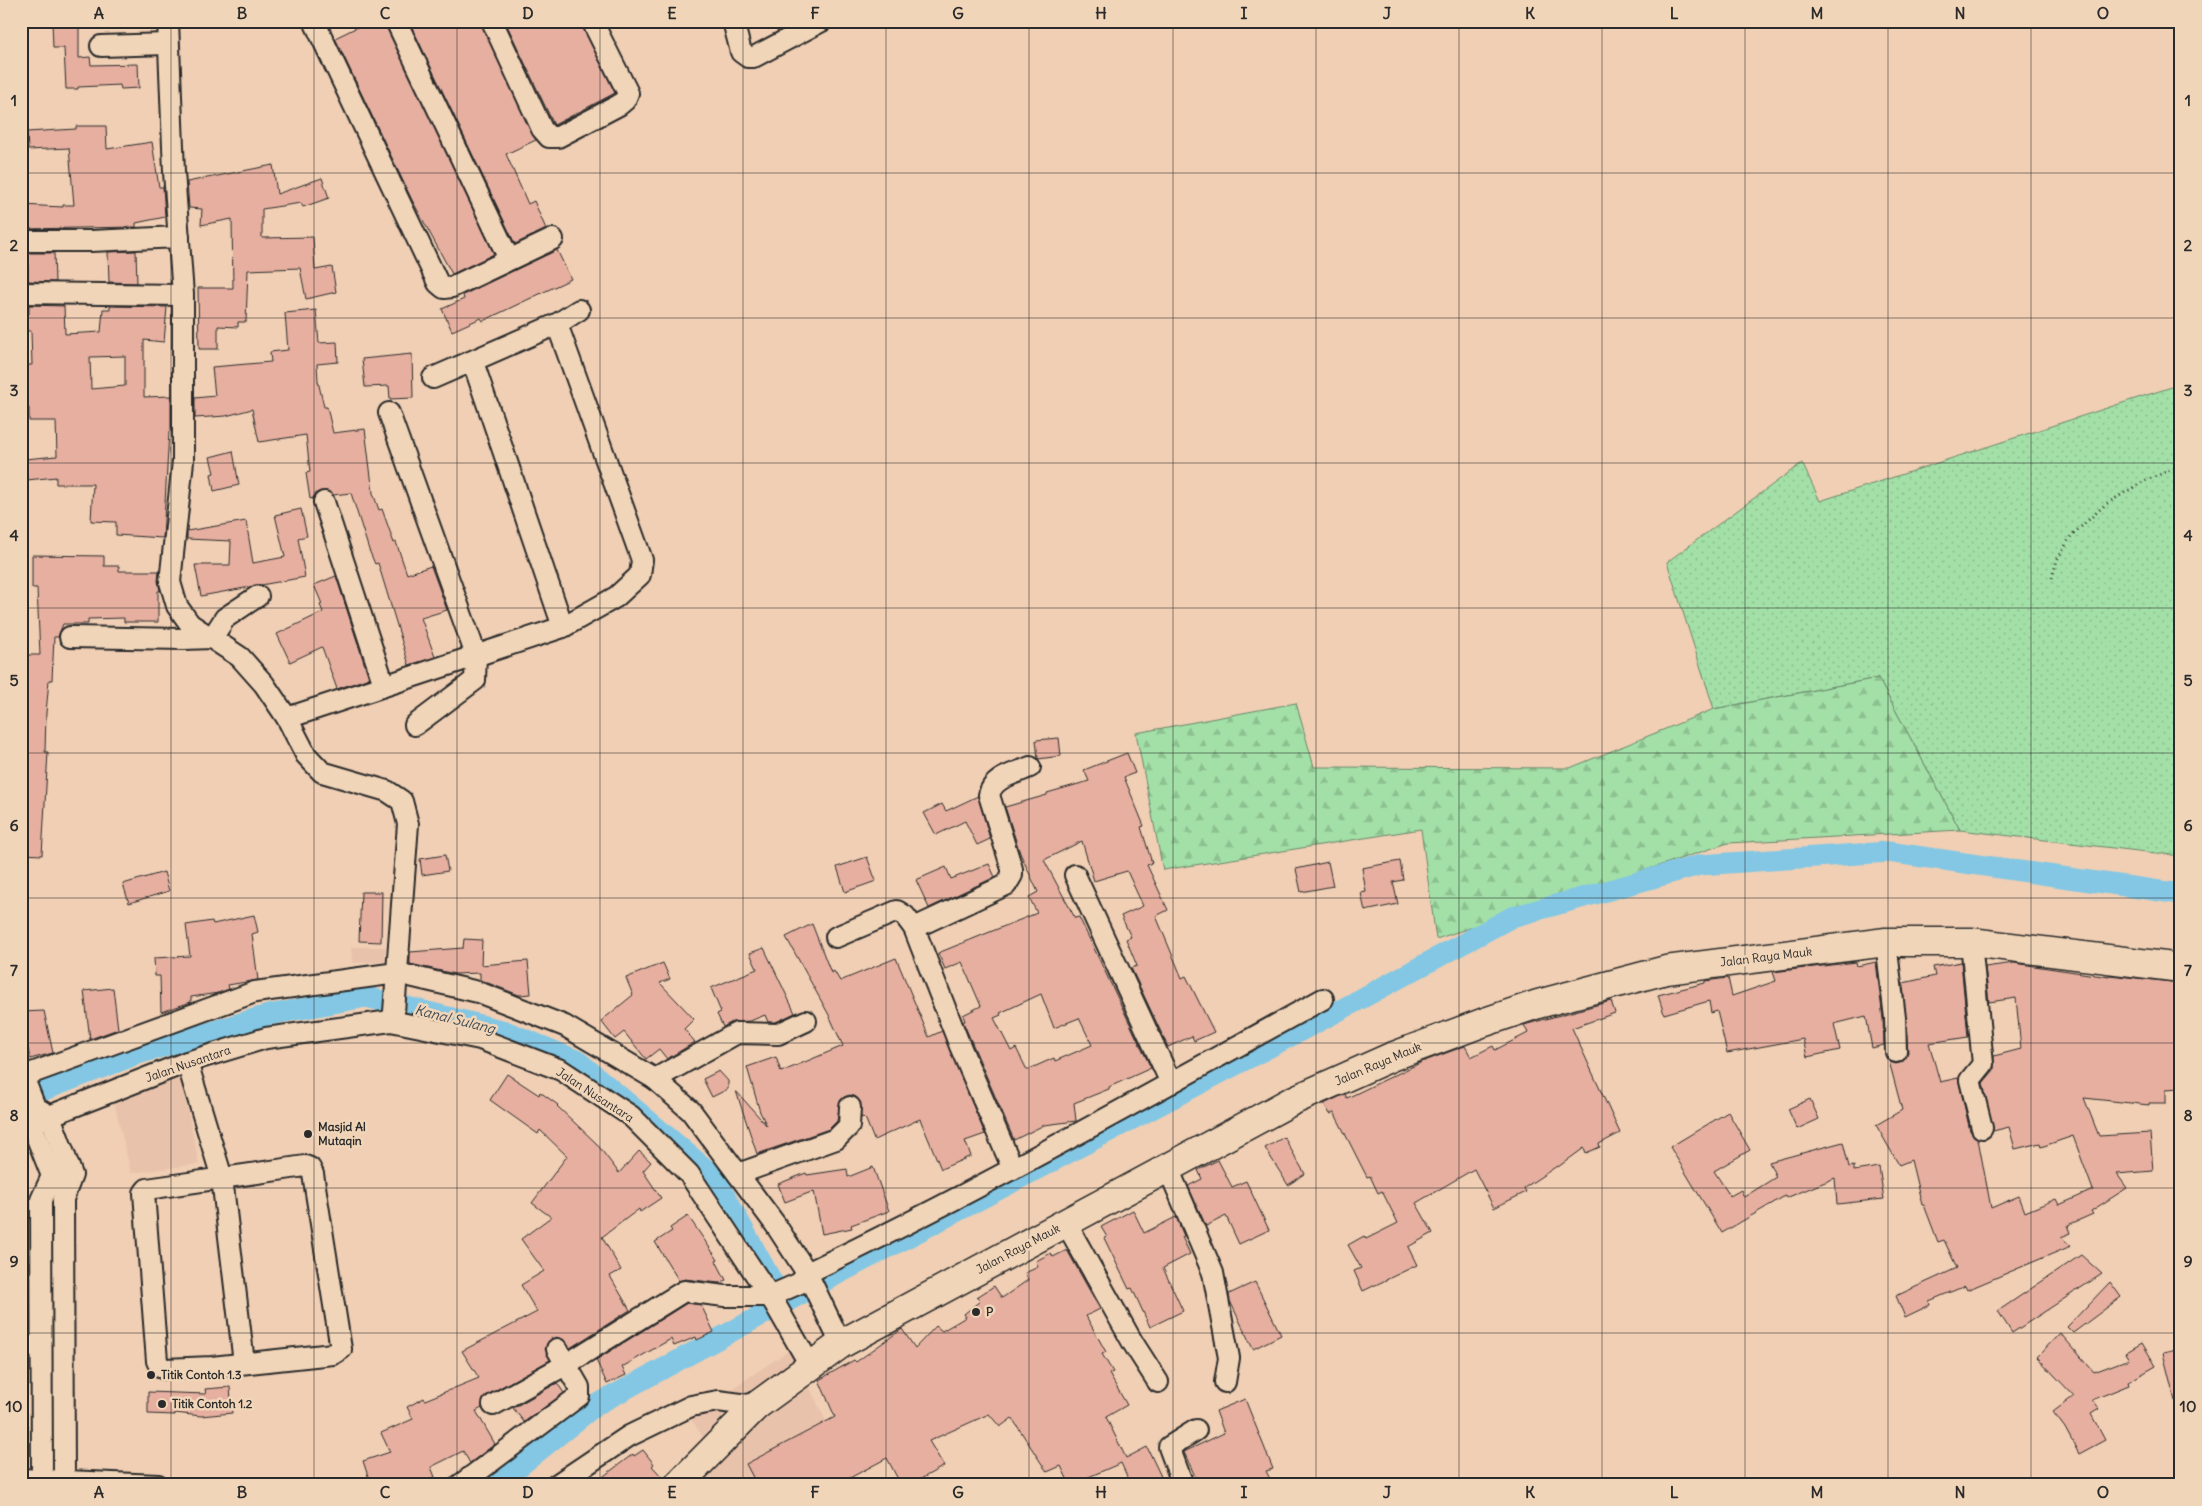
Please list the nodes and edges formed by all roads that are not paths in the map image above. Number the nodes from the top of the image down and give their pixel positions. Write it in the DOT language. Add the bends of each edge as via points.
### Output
graph roads {
  1 [pos="168,21"];
  2 [pos="314,21"];
  3 [pos="396,21"];
  4 [pos="492,21"];
  5 [pos="592,21"];
  6 [pos="733,21"];
  7 [pos="822,21"];
  8 [pos="168,44"];
  9 [pos="102,46"];
  10 [pos="178,237"];
  11 [pos="553,239"];
  12 [pos="21,241"];
  13 [pos="509,260"];
  14 [pos="21,293"];
  15 [pos="183,295"];
  16 [pos="579,310"];
  17 [pos="557,324"];
  18 [pos="473,362"];
  19 [pos="434,378"];
  20 [pos="389,413"];
  21 [pos="324,502"];
  22 [pos="258,596"];
  23 [pos="563,627"];
  24 [pos="70,637"];
  25 [pos="212,638"];
  26 [pos="476,655"];
  27 [pos="384,685"];
  28 [pos="287,718"];
  29 [pos="415,725"];
  30 [pos="1030,767"];
  31 [pos="1075,875"];
  32 [pos="914,928"];
  33 [pos="836,937"];
  34 [pos="1886,942"];
  35 [pos="1971,942"];
  36 [pos="2181,968"];
  37 [pos="397,978"];
  38 [pos="1323,999"];
  39 [pos="392,1016"];
  40 [pos="806,1021"];
  41 [pos="1896,1052"];
  42 [pos="187,1062"];
  43 [pos="655,1079"];
  44 [pos="23,1080"];
  45 [pos="1171,1083"];
  46 [pos="850,1107"];
  47 [pos="34,1118"];
  48 [pos="1982,1128"];
  49 [pos="1168,1168"];
  50 [pos="1013,1169"];
  51 [pos="738,1174"];
  52 [pos="222,1178"];
  53 [pos="63,1199"];
  54 [pos="41,1200"];
  55 [pos="1066,1223"];
  56 [pos="806,1279"];
  57 [pos="773,1298"];
  58 [pos="837,1337"];
  59 [pos="31,1346"];
  60 [pos="803,1354"];
  61 [pos="562,1357"];
  62 [pos="244,1363"];
  63 [pos="1158,1382"];
  64 [pos="1225,1382"];
  65 [pos="493,1405"];
  66 [pos="756,1406"];
  67 [pos="1196,1430"];
  68 [pos="21,1479"];
  69 [pos="42,1480"];
  70 [pos="64,1481"];
  71 [pos="158,1485"];
  72 [pos="460,1485"];
  73 [pos="556,1485"];
  74 [pos="678,1485"];
  75 [pos="1183,1485"];
  1 -- 8 [label="street"];
  2 -- 13 [label="street" via="438,283 444,288 452,286"];
  3 -- 13 [label="street"];
  4 -- 5 [label="street" via="542,129 549,137 558,137 626,100 628,93"];
  6 -- 7 [label="street" via="742,52 748,57 754,57"];
  8 -- 9 [label="street"];
  8 -- 10 [label="street"];
  10 -- 12 [label="street"];
  10 -- 15 [label="street"];
  11 -- 13 [label="street"];
  14 -- 15 [label="street"];
  15 -- 25 [label="street" via="183,461 170,582 177,606 190,624"];
  16 -- 17 [label="street"];
  17 -- 18 [label="street"];
  17 -- 23 [label="street" via="642,560 640,575 616,597"];
  18 -- 19 [label="street"];
  18 -- 23 [label="street"];
  20 -- 26 [label="street"];
  21 -- 27 [label="street"];
  22 -- 25 [label="street" via="224,618"];
  23 -- 26 [label="street"];
  24 -- 25 [label="street"];
  25 -- 28 [label="street" via="240,656"];
  26 -- 27 [label="street"];
  26 -- 29 [label="street" via="475,680"];
  27 -- 28 [label="street"];
  28 -- 37 [label="street" via="306,756 322,772 387,791 402,801 408,824"];
  30 -- 32 [label="street" via="997,781 989,795 1012,869 1010,879 1006,884"];
  31 -- 45 [label="street"];
  32 -- 33 [label="street" via="897,911"];
  32 -- 50 [label="street"];
  34 -- 35 [label="main road, Jalan Raya Mauk"];
  34 -- 41 [label="street"];
  34 -- 49 [label="main road, Jalan Raya Mauk" via="1666,970 1538,1004 1391,1057 1292,1101"];
  35 -- 36 [label="main road, Jalan Raya Mauk"];
  35 -- 48 [label="street" via="1983,1064 1970,1080"];
  37 -- 39 [label="street"];
  37 -- 43 [label="street" via="478,992 566,1026"];
  37 -- 44 [label="street" via="255,992"];
  38 -- 45 [label="street"];
  39 -- 42 [label="street, Jalan Nusantara" via="266,1038"];
  39 -- 57 [label="street, Jalan Nusantara" via="480,1039 561,1070 631,1116 689,1174"];
  40 -- 43 [label="street" via="778,1034 737,1033"];
  42 -- 47 [label="street, Jalan Nusantara"];
  42 -- 52 [label="street"];
  43 -- 51 [label="street" via="691,1111"];
  44 -- 47 [label="street"];
  45 -- 50 [label="street"];
  46 -- 51 [label="street" via="849,1126 836,1139"];
  47 -- 53 [label="street" via="72,1175"];
  47 -- 54 [label="street" via="52,1176"];
  49 -- 55 [label="main road, Jalan Raya Mauk"];
  49 -- 64 [label="street" via="1213,1273 1229,1358"];
  50 -- 56 [label="street"];
  51 -- 56 [label="street"];
  52 -- 62 [label="street"];
  52 -- 62 [label="street" via="150,1187 144,1193 157,1361 165,1369"];
  52 -- 62 [label="street" via="305,1166 312,1170 342,1347 334,1354"];
  53 -- 54 [label="street"];
  53 -- 70 [label="street"];
  54 -- 59 [label="street"];
  55 -- 58 [label="main road, Jalan Raya Mauk"];
  55 -- 63 [label="street"];
  56 -- 57 [label="street"];
  56 -- 58 [label="street"];
  57 -- 60 [label="street, Jalan Nusantara"];
  57 -- 61 [label="street" via="684,1291"];
  58 -- 60 [label="main road, Jalan Raya Mauk"];
  59 -- 69 [label="street"];
  60 -- 66 [label="main road, Jalan Raya Mauk"];
  61 -- 65 [label="street"];
  61 -- 72 [label="street" via="579,1387 577,1399"];
  66 -- 73 [label="street" via="718,1401 691,1406 629,1436"];
  66 -- 74 [label="main road, Jalan Raya Mauk"];
  67 -- 75 [label="street" via="1169,1447"];
  68 -- 69 [label="street"];
  69 -- 70 [label="street"];
  70 -- 71 [label="street"];
}
